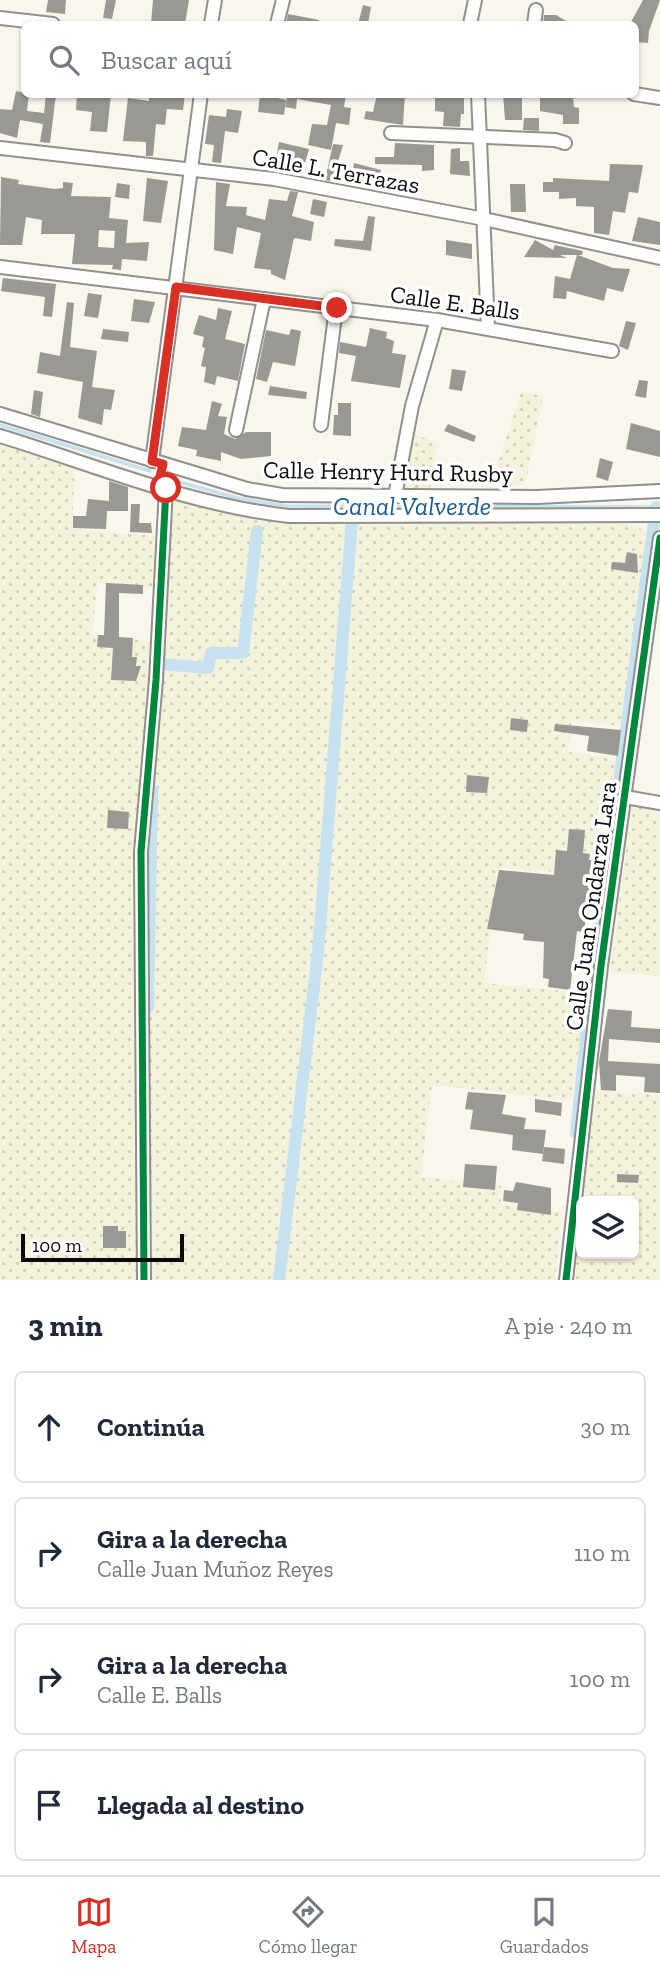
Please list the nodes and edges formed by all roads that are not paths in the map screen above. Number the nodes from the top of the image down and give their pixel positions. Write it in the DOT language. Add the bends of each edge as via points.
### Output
graph roads {
  1 [pos="215,0"];
  2 [pos="282,0"];
  3 [pos="475,0"];
  4 [pos="536,10"];
  5 [pos="0,18"];
  6 [pos="26,21"];
  7 [pos="212,21"];
  8 [pos="278,21"];
  9 [pos="471,21"];
  10 [pos="534,21"];
  11 [pos="639,95"];
  12 [pos="200,98"];
  13 [pos="478,98"];
  14 [pos="660,98"];
  15 [pos="391,133"];
  16 [pos="480,138"];
  17 [pos="565,144"];
  18 [pos="0,148"];
  19 [pos="190,170"];
  20 [pos="484,219"];
  21 [pos="660,258"];
  22 [pos="0,267"];
  23 [pos="176,287"];
  24 [pos="264,299"];
  25 [pos="337,308"];
  26 [pos="437,320"];
  27 [pos="488,328"];
  28 [pos="612,351"];
  29 [pos="0,414"];
  30 [pos="321,425"];
  31 [pos="236,430"];
  32 [pos="0,436"];
  33 [pos="157,462"];
  34 [pos="162,486"];
  35 [pos="660,491"];
  36 [pos="395,496"];
  37 [pos="660,515"];
  38 [pos="660,538"];
  39 [pos="625,797"];
  40 [pos="660,803"];
  41 [pos="144,1280"];
  42 [pos="566,1280"];
  1 -- 7 [label="street"];
  2 -- 8 [label="street"];
  3 -- 9 [label="street"];
  4 -- 10 [label="street"];
  5 -- 6 [label="street"];
  11 -- 14 [label="street"];
  12 -- 19 [label="street"];
  13 -- 16 [label="street"];
  15 -- 16 [label="street"];
  16 -- 17 [label="street"];
  16 -- 20 [label="street"];
  18 -- 19 [label="street, Calle L. Terrazas"];
  19 -- 20 [label="street, Calle L. Terrazas" via="274,179"];
  19 -- 23 [label="street"];
  20 -- 21 [label="street, Calle L. Terrazas"];
  20 -- 27 [label="street"];
  22 -- 23 [label="street, Calle E. Balls"];
  23 -- 24 [label="street, Calle E. Balls"];
  23 -- 33 [label="street"];
  24 -- 25 [label="street, Calle E. Balls"];
  24 -- 31 [label="street"];
  25 -- 26 [label="street, Calle E. Balls"];
  25 -- 30 [label="street"];
  26 -- 27 [label="street, Calle E. Balls"];
  26 -- 36 [label="street" via="412,406"];
  27 -- 28 [label="street, Calle E. Balls"];
  29 -- 33 [label="street, Calle Henry Hurd Rusby"];
  32 -- 34 [label="street, Calle Henry Hurd Rusby"];
  33 -- 34 [label="street"];
  33 -- 36 [label="street, Calle Henry Hurd Rusby" via="282,495"];
  34 -- 37 [label="street, Calle Henry Hurd Rusby" via="236,508 289,516"];
  34 -- 41 [label="street" via="156,680 141,852"];
  35 -- 36 [label="street, Calle Henry Hurd Rusby"];
  38 -- 39 [label="street, Calle Juan Ondarza Lara"];
  39 -- 40 [label="street"];
  39 -- 42 [label="street, Calle Juan Ondarza Lara" via="588,1071"];
}
